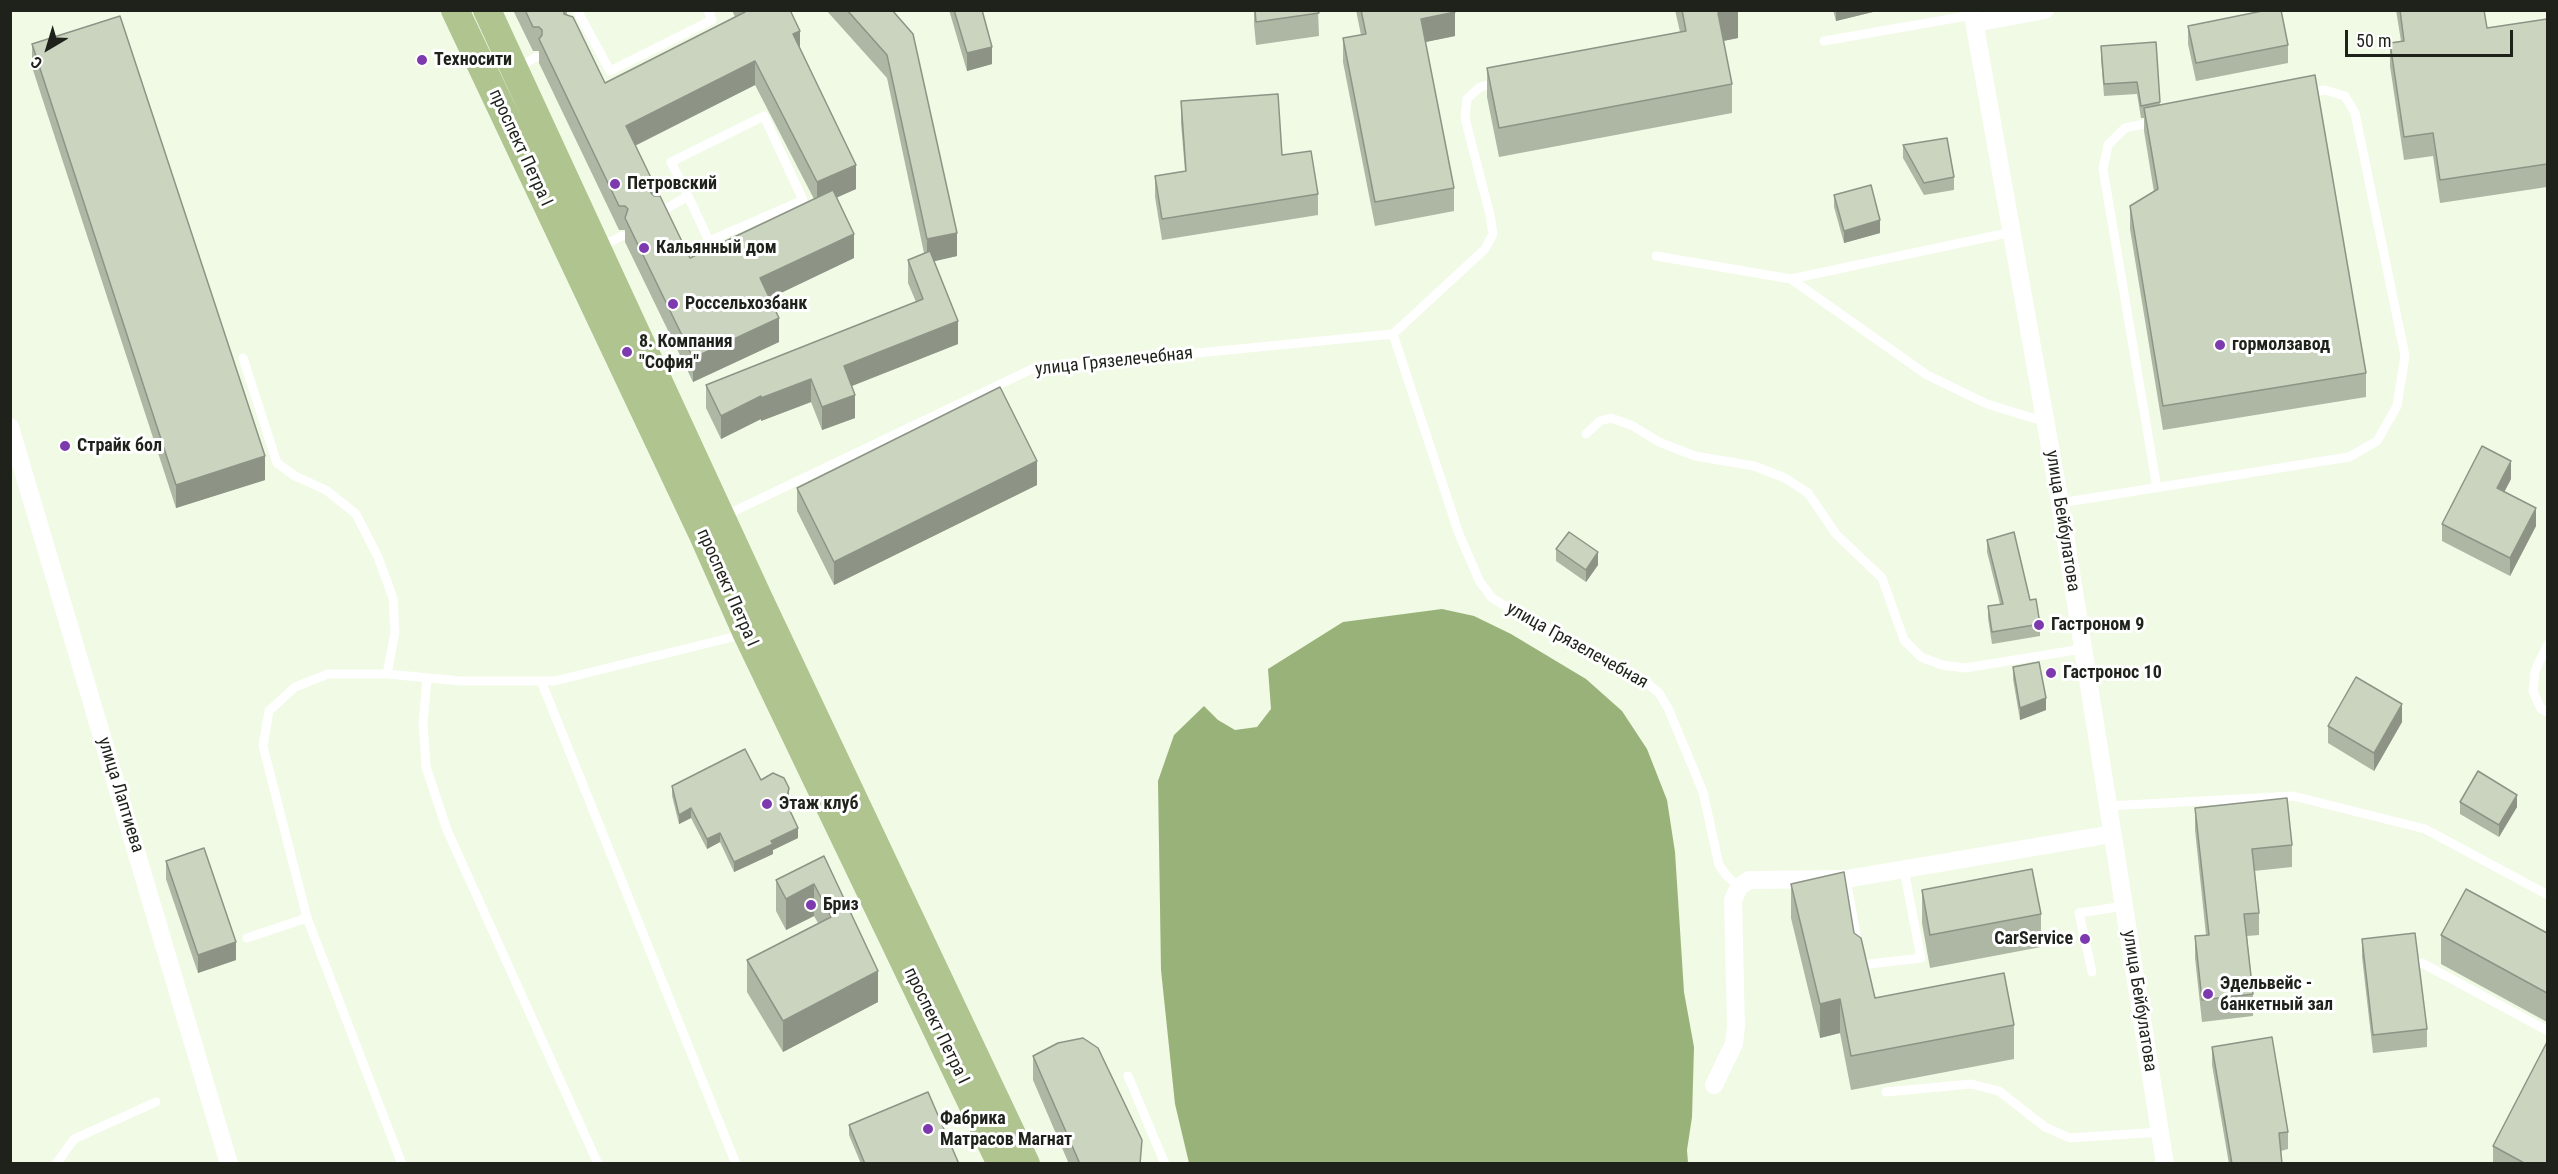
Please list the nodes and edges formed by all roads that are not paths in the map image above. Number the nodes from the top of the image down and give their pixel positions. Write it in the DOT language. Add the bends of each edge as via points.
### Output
graph roads {
  1 [pos="455,10"];
  2 [pos="487,10"];
  3 [pos="576,10"];
  4 [pos="708,10"];
  5 [pos="2044,11"];
  6 [pos="1973,16"];
  7 [pos="1824,41"];
  8 [pos="1512,79"];
  9 [pos="2290,97"];
  10 [pos="2160,121"];
  11 [pos="688,196"];
  12 [pos="657,214"];
  13 [pos="2012,232"];
  14 [pos="622,236"];
  15 [pos="597,248"];
  16 [pos="1656,256"];
  17 [pos="1791,279"];
  18 [pos="1393,334"];
  19 [pos="243,358"];
  20 [pos="2046,422"];
  21 [pos="10,427"];
  22 [pos="1586,434"];
  23 [pos="2157,488"];
  24 [pos="2060,502"];
  25 [pos="722,517"];
  26 [pos="747,634"];
  27 [pos="2547,644"];
  28 [pos="2082,649"];
  29 [pos="387,674"];
  30 [pos="427,678"];
  31 [pos="541,681"];
  32 [pos="2547,712"];
  33 [pos="2108,806"];
  34 [pos="2112,834"];
  35 [pos="1904,870"];
  36 [pos="1845,879"];
  37 [pos="1739,887"];
  38 [pos="2547,895"];
  39 [pos="2124,906"];
  40 [pos="307,918"];
  41 [pos="247,938"];
  42 [pos="2422,963"];
  43 [pos="2092,972"];
  44 [pos="2547,1030"];
  45 [pos="1128,1076"];
  46 [pos="1714,1085"];
  47 [pos="1886,1092"];
  48 [pos="156,1102"];
  49 [pos="2160,1132"];
  50 [pos="56,1164"];
  51 [pos="229,1164"];
  52 [pos="402,1164"];
  53 [pos="598,1164"];
  54 [pos="736,1164"];
  55 [pos="1001,1164"];
  56 [pos="1026,1164"];
  57 [pos="1165,1164"];
  58 [pos="2165,1164"];
  1 -- 26 [label="main road, проспект Петра I"];
  2 -- 15 [label="main road, проспект Петра I" via="525,64"];
  3 -- 4 [label="lane" via="581,28 609,71 712,20"];
  5 -- 6 [label="street"];
  6 -- 7 [label="lane"];
  6 -- 13 [label="street, улица Бейбулатова"];
  8 -- 18 [label="lane" via="1480,87 1467,99 1465,118 1493,234 1485,249"];
  9 -- 23 [label="lane" via="2325,90 2345,96 2355,113 2405,356 2397,406 2377,441 2349,457"];
  10 -- 23 [label="lane" via="2125,128 2108,145 2103,169"];
  11 -- 11 [label="lane" via="671,162 764,116 803,200 709,241"];
  11 -- 12 [label="lane"];
  13 -- 17 [label="lane"];
  13 -- 20 [label="street, улица Бейбулатова"];
  14 -- 15 [label="lane"];
  15 -- 25 [label="main road, проспект Петра I"];
  16 -- 17 [label="lane"];
  17 -- 20 [label="lane" via="1927,375 1987,404"];
  18 -- 25 [label="lane, улица Грязелечебная" via="1032,369"];
  18 -- 37 [label="lane, улица Грязелечебная" via="1459,534 1480,582 1492,598 1642,679 1659,693 1703,792 1719,865"];
  19 -- 29 [label="lane" via="277,463 326,490 356,514 378,557 393,598 395,632"];
  20 -- 24 [label="street, улица Бейбулатова"];
  21 -- 51 [label="street, улица Лаптиева"];
  22 -- 28 [label="lane" via="1600,421 1611,418 1695,456 1754,466 1785,478 1808,493 1836,534 1882,578 1904,640 1921,657 1965,668"];
  23 -- 24 [label="lane"];
  24 -- 28 [label="street, улица Бейбулатова"];
  25 -- 56 [label="main road, проспект Петра I"];
  26 -- 31 [label="lane" via="555,681"];
  26 -- 55 [label="main road, проспект Петра I"];
  27 -- 32 [label="lane" via="2535,672 2533,691 2541,710"];
  28 -- 33 [label="street, улица Бейбулатова"];
  29 -- 30 [label="lane"];
  29 -- 40 [label="lane" via="328,674 295,687 269,711 262,746"];
  30 -- 31 [label="lane"];
  30 -- 53 [label="lane" via="423,724 426,767 447,830"];
  31 -- 54 [label="lane"];
  33 -- 34 [label="street, улица Бейбулатова"];
  33 -- 38 [label="lane" via="2293,796 2425,829"];
  34 -- 35 [label="street"];
  34 -- 39 [label="street, улица Бейбулатова"];
  35 -- 36 [label="street"];
  35 -- 36 [label="lane" via="1921,958 1862,965"];
  36 -- 37 [label="street" via="1749,880"];
  37 -- 46 [label="street" via="1733,900 1734,1044"];
  39 -- 43 [label="lane" via="2079,913"];
  39 -- 49 [label="street, улица Бейбулатова"];
  40 -- 41 [label="lane"];
  40 -- 52 [label="lane"];
  42 -- 44 [label="lane"];
  45 -- 57 [label="lane"];
  47 -- 49 [label="lane" via="1971,1084 1999,1091 2045,1127 2070,1138"];
  48 -- 50 [label="lane" via="74,1139"];
  49 -- 58 [label="street, улица Бейбулатова"];
}
